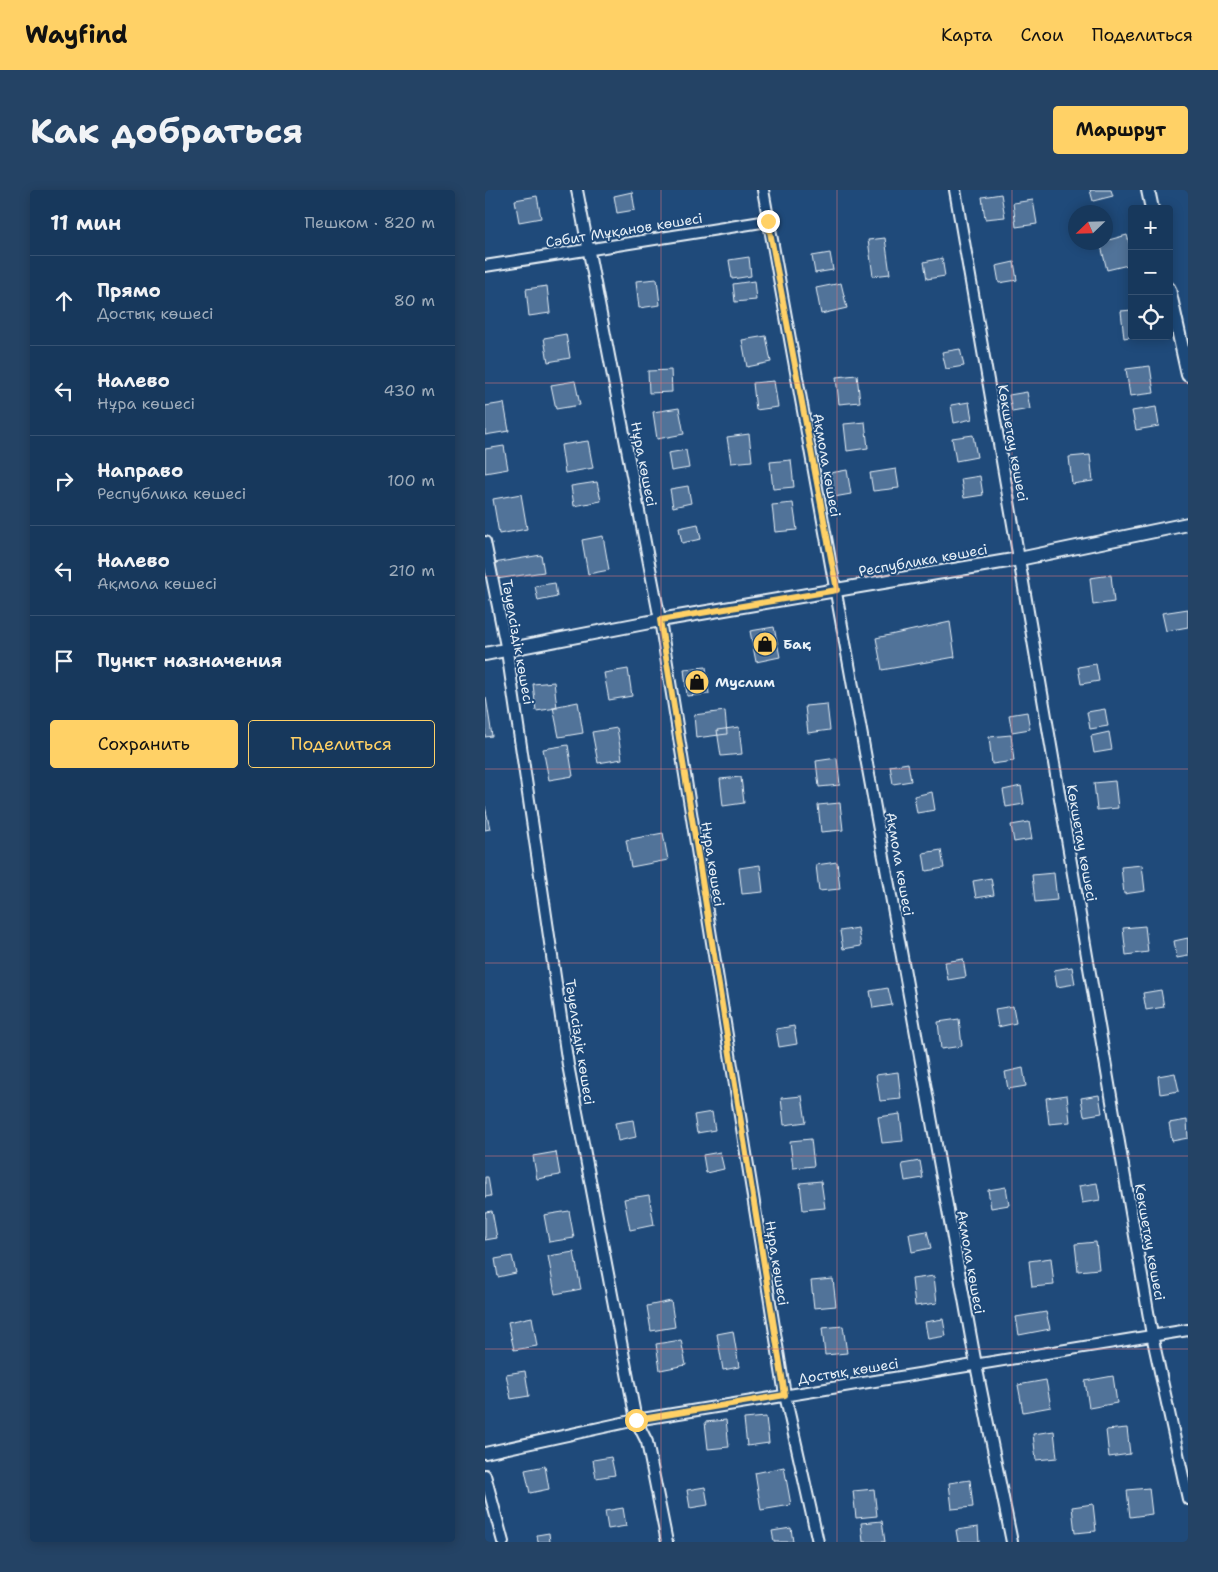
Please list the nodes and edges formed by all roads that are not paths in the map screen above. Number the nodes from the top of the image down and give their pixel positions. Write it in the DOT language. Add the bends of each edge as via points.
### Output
graph roads {
  1 [pos="577,190"];
  2 [pos="763,190"];
  3 [pos="955,190"];
  4 [pos="1147,190"];
  5 [pos="1151,205"];
  6 [pos="768,221"];
  7 [pos="589,250"];
  8 [pos="485,266"];
  9 [pos="1170,295"];
  10 [pos="1188,375"];
  11 [pos="1188,524"];
  12 [pos="485,542"];
  13 [pos="1019,559"];
  14 [pos="837,590"];
  15 [pos="660,620"];
  16 [pos="507,651"];
  17 [pos="485,654"];
  18 [pos="1188,1330"];
  19 [pos="1152,1335"];
  20 [pos="976,1365"];
  21 [pos="785,1395"];
  22 [pos="636,1420"];
  23 [pos="485,1453"];
  24 [pos="485,1475"];
  25 [pos="1188,1498"];
  26 [pos="503,1542"];
  27 [pos="667,1542"];
  28 [pos="818,1542"];
  29 [pos="1012,1542"];
  1 -- 7 [label="street, Нұра көшесі"];
  2 -- 6 [label="street, Ақмола көшесі"];
  3 -- 13 [label="street, Көкшетау көшесі"];
  4 -- 5 [label="street"];
  6 -- 7 [label="street, Сәбит Мұқанов көшесі"];
  6 -- 14 [label="street, Ақмола көшесі"];
  7 -- 8 [label="street, Сәбит Мұқанов көшесі"];
  7 -- 15 [label="street, Нұра көшесі"];
  9 -- 10 [label="street"];
  11 -- 13 [label="street, Республика көшесі"];
  12 -- 16 [label="street, Тәуелсіздік көшесі"];
  13 -- 14 [label="street, Республика көшесі"];
  13 -- 19 [label="street, Көкшетау көшесі"];
  14 -- 15 [label="street, Республика көшесі"];
  14 -- 20 [label="street, Ақмола көшесі"];
  15 -- 16 [label="street, Республика көшесі"];
  15 -- 21 [label="street, Нұра көшесі"];
  16 -- 17 [label="street, Республика көшесі"];
  16 -- 22 [label="street, Тәуелсіздік көшесі" via="568,1065"];
  18 -- 19 [label="street, Достық көшесі"];
  19 -- 20 [label="street, Достық көшесі"];
  19 -- 25 [label="street, Көкшетау көшесі"];
  20 -- 21 [label="street, Достық көшесі"];
  20 -- 29 [label="street, Ақмола көшесі"];
  21 -- 22 [label="street, Достық көшесі"];
  21 -- 28 [label="street, Нұра көшесі"];
  22 -- 23 [label="street, Достық көшесі"];
  22 -- 27 [label="street, Тәуелсіздік көшесі" via="647,1442"];
  24 -- 26 [label="street"];
}
